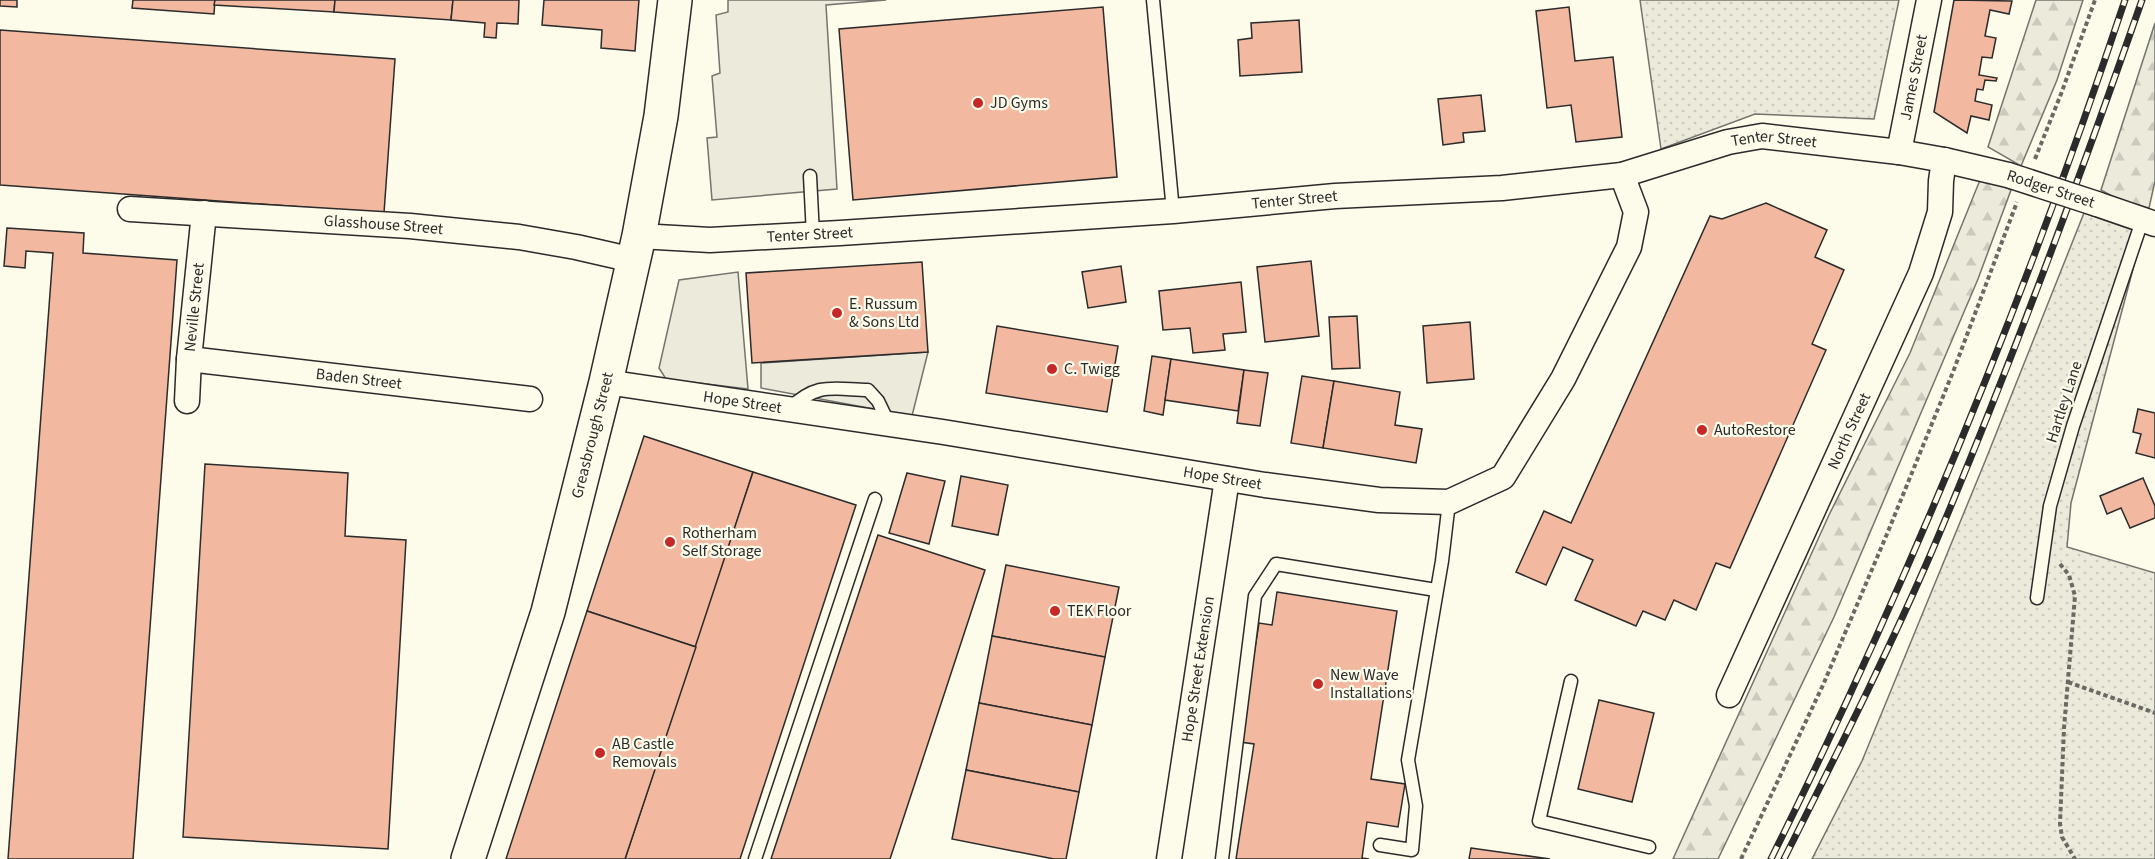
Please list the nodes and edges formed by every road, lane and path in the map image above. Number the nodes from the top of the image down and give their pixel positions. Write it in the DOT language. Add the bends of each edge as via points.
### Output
graph roads {
  1 [pos="675,0"];
  2 [pos="1153,0"];
  3 [pos="1929,0"];
  4 [pos="2095,0"];
  5 [pos="1899,153"];
  6 [pos="1944,160"];
  7 [pos="2031,168"];
  8 [pos="1622,175"];
  9 [pos="810,176"];
  10 [pos="2018,200"];
  11 [pos="130,209"];
  12 [pos="1173,211"];
  13 [pos="204,213"];
  14 [pos="2149,223"];
  15 [pos="813,234"];
  16 [pos="636,248"];
  17 [pos="189,358"];
  18 [pos="606,382"];
  19 [pos="530,399"];
  20 [pos="187,401"];
  21 [pos="1227,479"];
  22 [pos="875,499"];
  23 [pos="1449,502"];
  24 [pos="2042,560"];
  25 [pos="1436,590"];
  26 [pos="2037,598"];
  27 [pos="1571,681"];
  28 [pos="2068,682"];
  29 [pos="1729,695"];
  30 [pos="2155,713"];
  31 [pos="1380,845"];
  32 [pos="1649,847"];
  33 [pos="468,859"];
  34 [pos="755,859"];
  35 [pos="1169,859"];
  36 [pos="1222,859"];
  37 [pos="1741,859"];
  38 [pos="2075,859"];
  1 -- 16 [label="main road, Greasbrough Street" via="661,116"];
  2 -- 12 [label="lane"];
  3 -- 5 [label="street, James Street"];
  4 -- 7 [label="path"];
  5 -- 6 [label="street, Tenter Street"];
  5 -- 8 [label="street, Tenter Street" via="1762,136 1728,142"];
  6 -- 14 [label="street, Rodger Street, bridge" via="2008,175"];
  6 -- 29 [label="street, North Street" via="1940,212 1921,273"];
  8 -- 12 [label="street, Tenter Street" via="1502,188 1335,196"];
  8 -- 23 [label="street, Hope Street" via="1636,212 1629,247 1563,380 1503,477"];
  9 -- 15 [label="lane"];
  10 -- 37 [label="path" via="1878,556 1823,685"];
  11 -- 13 [label="street, Glasshouse Street"];
  12 -- 15 [label="street, Tenter Street"];
  13 -- 16 [label="street, Glasshouse Street" via="410,226 576,247"];
  13 -- 17 [label="street, Neville Street"];
  14 -- 24 [label="lane, Hartley Lane" via="2073,426 2050,506"];
  15 -- 16 [label="street, Tenter Street"];
  16 -- 18 [label="main road, Greasbrough Street"];
  17 -- 19 [label="street, Baden Street"];
  17 -- 20 [label="street, Neville Street"];
  18 -- 21 [label="street, Hope Street"];
  18 -- 33 [label="main road, Greasbrough Street" via="548,612"];
  21 -- 23 [label="street, Hope Street" via="1379,500"];
  21 -- 35 [label="street, Hope Street Extension"];
  22 -- 34 [label="lane"];
  23 -- 25 [label="lane"];
  24 -- 26 [label="lane, Hartley Lane"];
  24 -- 28 [label="path" via="2061,564 2075,596"];
  25 -- 31 [label="lane" via="1408,760 1416,807 1412,850"];
  25 -- 36 [label="lane" via="1276,564 1256,596"];
  27 -- 32 [label="lane" via="1539,821"];
  28 -- 30 [label="path"];
  28 -- 38 [label="path" via="2060,824 2062,837"];
}
